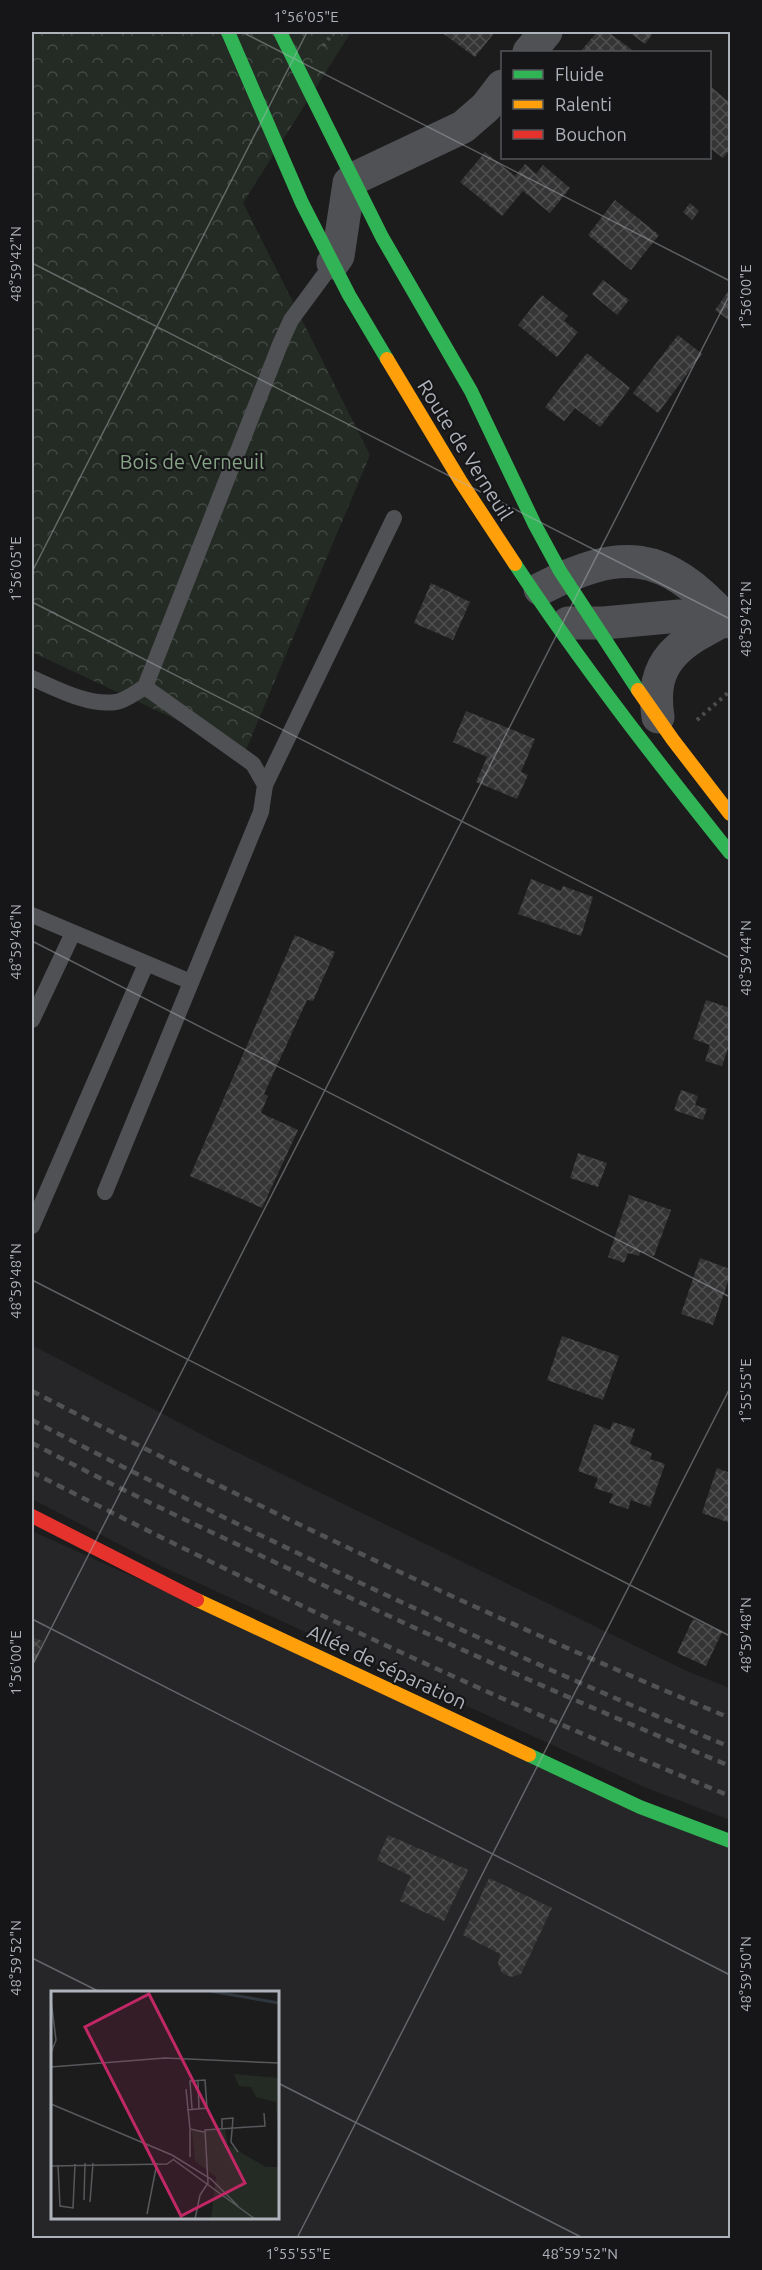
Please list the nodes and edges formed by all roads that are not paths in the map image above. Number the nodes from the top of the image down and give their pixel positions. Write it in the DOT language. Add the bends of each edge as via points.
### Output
graph roads {
  1 [pos="228,32"];
  2 [pos="280,32"];
  3 [pos="546,32"];
  4 [pos="530,51"];
  5 [pos="501,87"];
  6 [pos="353,179"];
  7 [pos="333,263"];
  8 [pos="394,518"];
  9 [pos="564,577"];
  10 [pos="534,593"];
  11 [pos="728,621"];
  12 [pos="554,623"];
  13 [pos="592,623"];
  14 [pos="32,678"];
  15 [pos="145,687"];
  16 [pos="658,717"];
  17 [pos="265,785"];
  18 [pos="730,814"];
  19 [pos="730,853"];
  20 [pos="32,915"];
  21 [pos="73,933"];
  22 [pos="146,964"];
  23 [pos="191,982"];
  24 [pos="32,1020"];
  25 [pos="105,1192"];
  26 [pos="32,1226"];
  27 [pos="32,1516"];
  28 [pos="730,1841"];
  1 -- 7 [label="main road, Route de Verneuil" via="302,203"];
  2 -- 6 [label="main road, Route de Verneuil"];
  3 -- 4 [label="street"];
  5 -- 6 [label="street" via="463,127"];
  6 -- 7 [label="street" via="347,188 338,256"];
  6 -- 9 [label="main road, Route de Verneuil" via="471,391"];
  7 -- 10 [label="main road, Route de Verneuil" via="372,336"];
  7 -- 15 [label="lane" via="291,320 281,342"];
  8 -- 17 [label="lane"];
  9 -- 10 [label="street"];
  9 -- 11 [label="street" via="625,560 651,563 704,595"];
  9 -- 13 [label="main road, Route de Verneuil"];
  10 -- 12 [label="main road, Route de Verneuil"];
  11 -- 13 [label="street" via="679,616"];
  11 -- 16 [label="street" via="675,649 661,670 655,700"];
  12 -- 13 [label="street"];
  12 -- 19 [label="main road, Route de Verneuil"];
  13 -- 16 [label="main road, Route de Verneuil"];
  14 -- 15 [label="lane" via="97,702 118,702"];
  15 -- 17 [label="lane" via="253,764"];
  16 -- 18 [label="main road, Route de Verneuil"];
  17 -- 23 [label="lane" via="261,812"];
  20 -- 21 [label="lane"];
  21 -- 22 [label="lane"];
  21 -- 24 [label="lane"];
  22 -- 23 [label="lane"];
  22 -- 26 [label="lane"];
  23 -- 25 [label="lane"];
  27 -- 28 [label="main road, Allée de séparation" via="155,1580 629,1802"];
}
